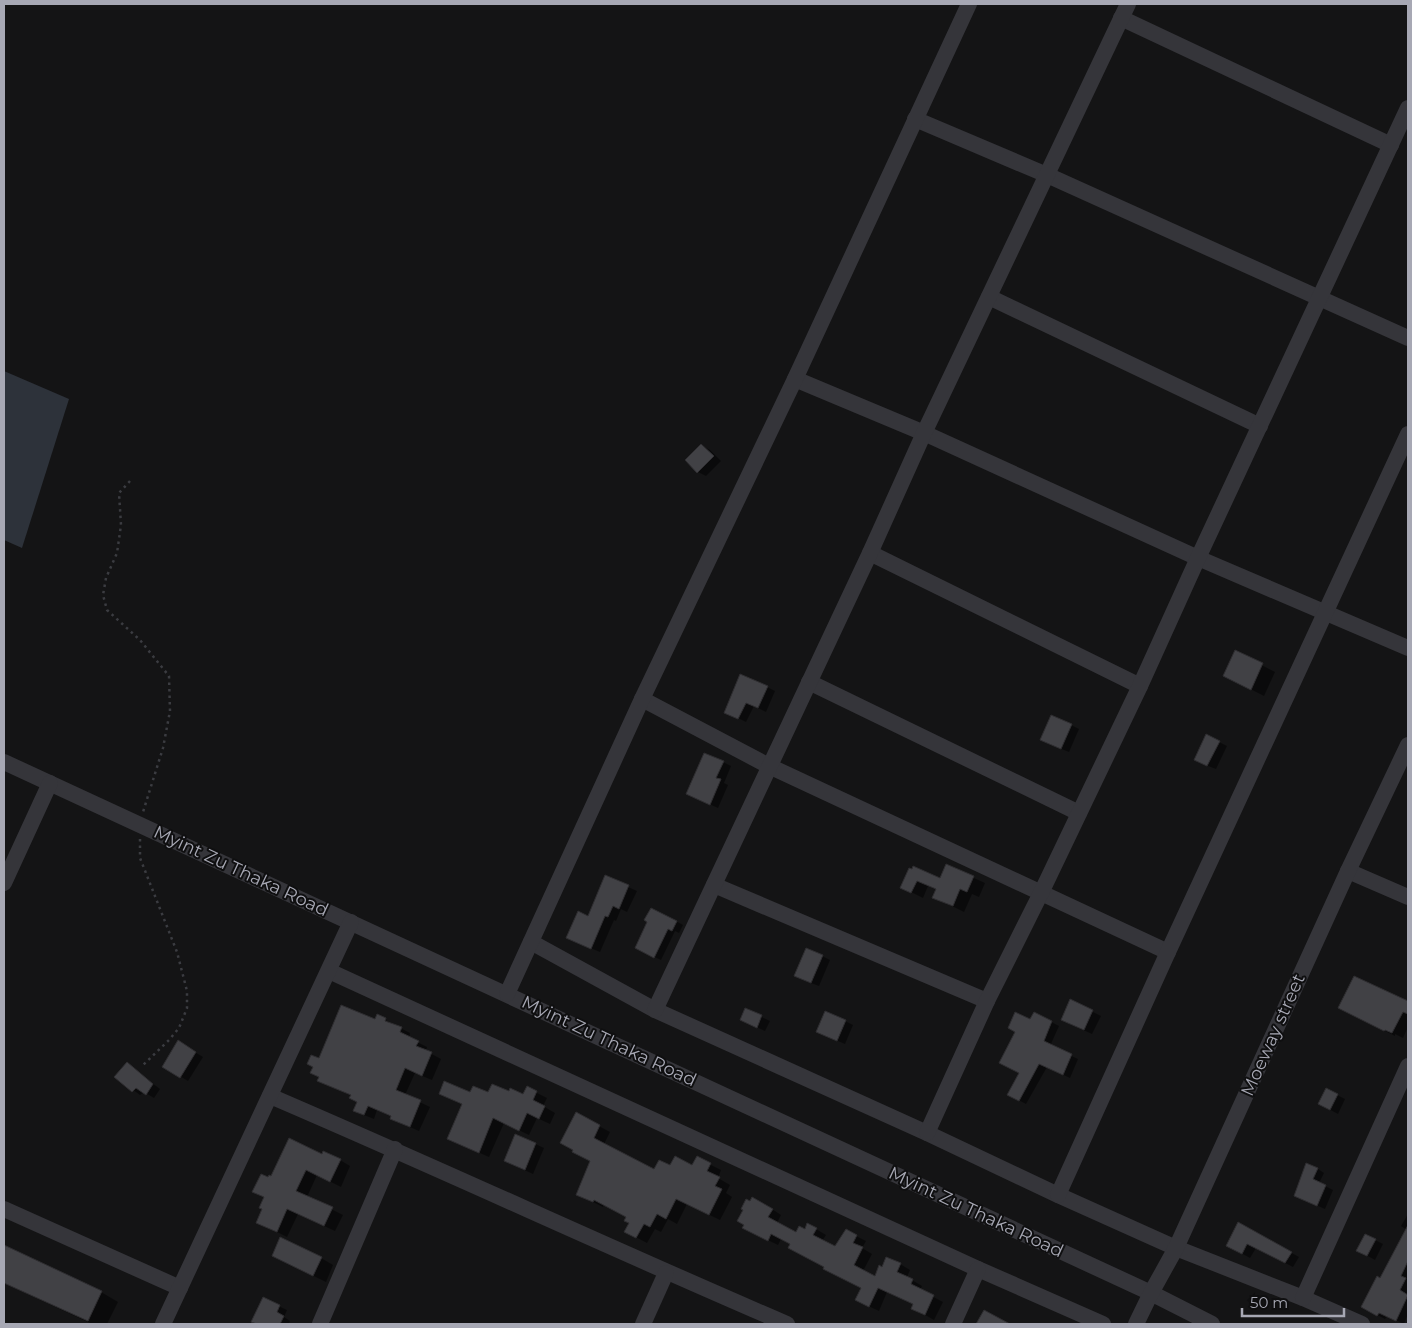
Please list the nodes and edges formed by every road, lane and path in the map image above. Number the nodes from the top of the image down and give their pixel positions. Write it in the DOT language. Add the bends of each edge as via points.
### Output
graph roads {
  1 [pos="968,4"];
  2 [pos="1124,11"];
  3 [pos="1408,108"];
  4 [pos="915,119"];
  5 [pos="1391,145"];
  6 [pos="1047,175"];
  7 [pos="989,297"];
  8 [pos="1319,298"];
  9 [pos="1408,338"];
  10 [pos="795,379"];
  11 [pos="1260,426"];
  12 [pos="924,433"];
  13 [pos="1408,434"];
  14 [pos="130,481"];
  15 [pos="870,553"];
  16 [pos="1198,558"];
  17 [pos="1326,612"];
  18 [pos="1408,648"];
  19 [pos="809,682"];
  20 [pos="1140,686"];
  21 [pos="642,699"];
  22 [pos="1408,745"];
  23 [pos="4,762"];
  24 [pos="769,766"];
  25 [pos="50,783"];
  26 [pos="1079,813"];
  27 [pos="139,824"];
  28 [pos="1348,871"];
  29 [pos="4,883"];
  30 [pos="714,885"];
  31 [pos="1041,893"];
  32 [pos="1408,897"];
  33 [pos="351,922"];
  34 [pos="531,942"];
  35 [pos="1168,952"];
  36 [pos="328,971"];
  37 [pos="507,994"];
  38 [pos="987,1001"];
  39 [pos="655,1010"];
  40 [pos="142,1066"];
  41 [pos="1408,1066"];
  42 [pos="270,1096"];
  43 [pos="927,1133"];
  44 [pos="395,1150"];
  45 [pos="1058,1195"];
  46 [pos="4,1209"];
  47 [pos="1176,1248"];
  48 [pos="978,1269"];
  49 [pos="666,1273"];
  50 [pos="180,1288"];
  51 [pos="1150,1293"];
  52 [pos="1302,1298"];
  53 [pos="163,1324"];
  54 [pos="320,1324"];
  55 [pos="643,1324"];
  56 [pos="787,1324"];
  57 [pos="952,1324"];
  58 [pos="1104,1324"];
  59 [pos="1136,1324"];
  60 [pos="1212,1324"];
  61 [pos="1362,1324"];
  1 -- 4 [label="street"];
  2 -- 5 [label="street"];
  2 -- 6 [label="street"];
  3 -- 5 [label="street"];
  4 -- 6 [label="street"];
  4 -- 10 [label="street"];
  5 -- 8 [label="street"];
  6 -- 7 [label="street"];
  6 -- 8 [label="street"];
  7 -- 11 [label="street"];
  7 -- 12 [label="street"];
  8 -- 9 [label="street"];
  8 -- 11 [label="street"];
  10 -- 12 [label="street"];
  10 -- 21 [label="street"];
  11 -- 16 [label="street"];
  12 -- 15 [label="street"];
  12 -- 16 [label="street"];
  13 -- 17 [label="street"];
  14 -- 27 [label="path" via="119,493 121,525 117,553 103,594 107,610 140,640 169,676 170,711 163,748"];
  15 -- 19 [label="street"];
  15 -- 20 [label="street"];
  16 -- 17 [label="street"];
  16 -- 20 [label="street"];
  17 -- 18 [label="street"];
  17 -- 35 [label="street"];
  19 -- 24 [label="street"];
  19 -- 26 [label="street"];
  20 -- 26 [label="street"];
  21 -- 24 [label="street"];
  21 -- 34 [label="street"];
  22 -- 28 [label="street, Moeway street"];
  23 -- 25 [label="street, Myint Zu Thaka Road"];
  24 -- 30 [label="street"];
  24 -- 31 [label="street"];
  25 -- 27 [label="street, Myint Zu Thaka Road"];
  25 -- 29 [label="street"];
  26 -- 31 [label="street"];
  27 -- 33 [label="street, Myint Zu Thaka Road"];
  27 -- 40 [label="path" via="140,858 177,952 187,991 187,1008 179,1028"];
  28 -- 32 [label="street"];
  28 -- 47 [label="street, Moeway street"];
  30 -- 38 [label="street"];
  30 -- 39 [label="street"];
  31 -- 35 [label="street"];
  31 -- 38 [label="street"];
  33 -- 36 [label="street"];
  33 -- 37 [label="street, Myint Zu Thaka Road"];
  34 -- 37 [label="street"];
  34 -- 39 [label="street"];
  35 -- 45 [label="street"];
  36 -- 42 [label="street"];
  36 -- 48 [label="street"];
  37 -- 51 [label="street, Myint Zu Thaka Road"];
  38 -- 43 [label="street"];
  39 -- 43 [label="street"];
  41 -- 52 [label="street"];
  42 -- 44 [label="street"];
  42 -- 50 [label="street"];
  43 -- 45 [label="street"];
  44 -- 49 [label="street"];
  44 -- 54 [label="street"];
  45 -- 47 [label="street"];
  46 -- 50 [label="street"];
  47 -- 51 [label="street, Moeway street"];
  47 -- 52 [label="street"];
  48 -- 57 [label="street"];
  48 -- 58 [label="street"];
  49 -- 55 [label="street"];
  49 -- 56 [label="street"];
  50 -- 53 [label="street"];
  51 -- 59 [label="street, Moeway street"];
  51 -- 60 [label="street, Myint Zu Thaka Road"];
  52 -- 61 [label="street"];
}
